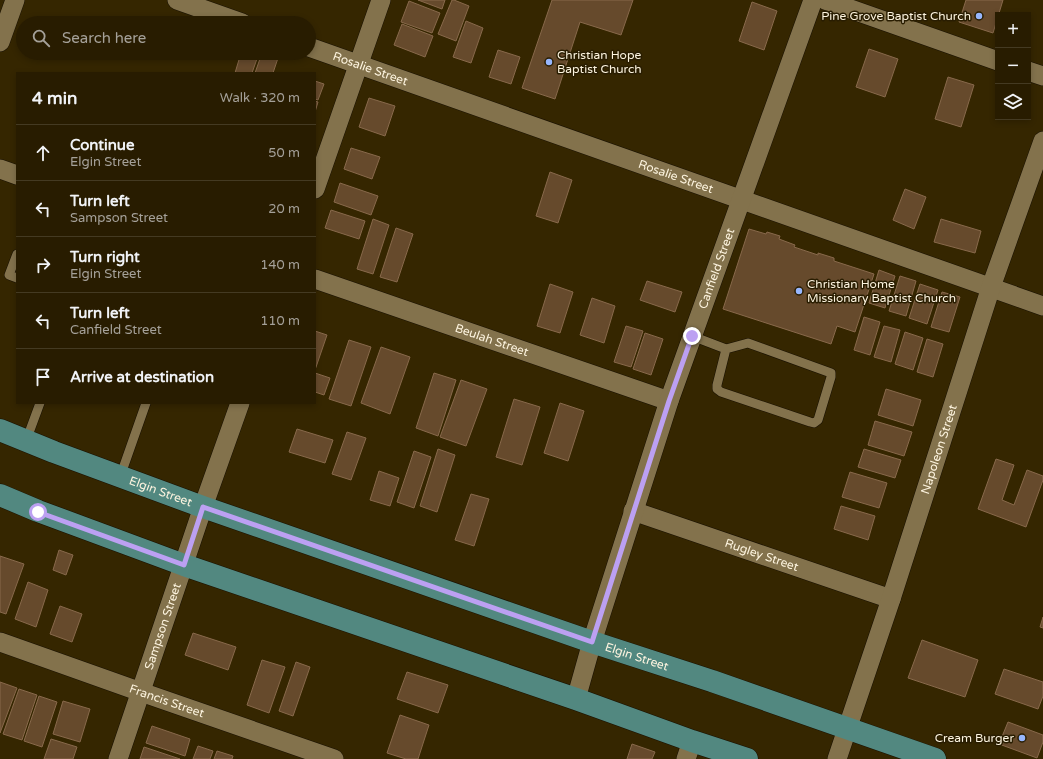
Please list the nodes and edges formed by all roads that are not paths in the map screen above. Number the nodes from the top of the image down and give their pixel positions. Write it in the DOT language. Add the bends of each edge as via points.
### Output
graph roads {
  1 [pos="14,0"];
  2 [pos="176,0"];
  3 [pos="381,0"];
  4 [pos="813,0"];
  5 [pos="825,0"];
  6 [pos="222,16"];
  7 [pos="0,42"];
  8 [pos="316,49"];
  9 [pos="995,60"];
  10 [pos="358,64"];
  11 [pos="1031,72"];
  12 [pos="1043,76"];
  13 [pos="1043,141"];
  14 [pos="0,169"];
  15 [pos="16,175"];
  16 [pos="316,187"];
  17 [pos="742,199"];
  18 [pos="16,257"];
  19 [pos="16,278"];
  20 [pos="316,279"];
  21 [pos="991,287"];
  22 [pos="1043,306"];
  23 [pos="692,336"];
  24 [pos="726,349"];
  25 [pos="669,401"];
  26 [pos="40,404"];
  27 [pos="146,404"];
  28 [pos="240,404"];
  29 [pos="0,430"];
  30 [pos="26,441"];
  31 [pos="120,477"];
  32 [pos="0,495"];
  33 [pos="203,507"];
  34 [pos="634,511"];
  35 [pos="184,565"];
  36 [pos="891,599"];
  37 [pos="0,642"];
  38 [pos="592,642"];
  39 [pos="141,692"];
  40 [pos="576,699"];
  41 [pos="848,728"];
  42 [pos="689,750"];
  43 [pos="118,759"];
  44 [pos="334,759"];
  45 [pos="747,759"];
  46 [pos="837,759"];
  47 [pos="935,759"];
  1 -- 7 [label="street"];
  2 -- 6 [label="street"];
  3 -- 10 [label="street"];
  4 -- 17 [label="street, Canfield Street"];
  5 -- 9 [label="street"];
  8 -- 10 [label="street, Rosalie Street"];
  10 -- 16 [label="street"];
  10 -- 17 [label="street, Rosalie Street"];
  11 -- 12 [label="street"];
  13 -- 21 [label="street, Napoleon Street"];
  14 -- 15 [label="street"];
  17 -- 21 [label="street, Rosalie Street"];
  17 -- 23 [label="street, Canfield Street"];
  18 -- 19 [label="lane" via="9,275"];
  20 -- 25 [label="street, Beulah Street"];
  21 -- 22 [label="street, Rosalie Street"];
  21 -- 36 [label="street, Napoleon Street"];
  23 -- 24 [label="lane"];
  23 -- 25 [label="street, Canfield Street"];
  24 -- 24 [label="lane" via="717,389 810,422 818,420 831,373 748,343"];
  25 -- 34 [label="street, Canfield Street"];
  26 -- 30 [label="lane"];
  27 -- 31 [label="lane"];
  28 -- 33 [label="street, Sampson Street"];
  29 -- 30 [label="main road, Elgin Street"];
  30 -- 31 [label="main road, Elgin Street"];
  31 -- 33 [label="main road, Elgin Street"];
  32 -- 35 [label="main road" via="38,512"];
  33 -- 35 [label="street, Sampson Street"];
  33 -- 38 [label="main road, Elgin Street"];
  34 -- 36 [label="street, Rugley Street"];
  34 -- 38 [label="street, Canfield Street"];
  35 -- 39 [label="street, Sampson Street"];
  35 -- 40 [label="main road"];
  36 -- 41 [label="street, Napoleon Street"];
  37 -- 39 [label="street, Francis Street"];
  38 -- 40 [label="street, Canfield Street"];
  38 -- 41 [label="main road, Elgin Street"];
  39 -- 43 [label="street, Sampson Street"];
  39 -- 44 [label="street, Francis Street"];
  40 -- 42 [label="main road"];
  41 -- 46 [label="street, Napoleon Street"];
  41 -- 47 [label="main road, Elgin Street"];
  42 -- 45 [label="main road"];
}
